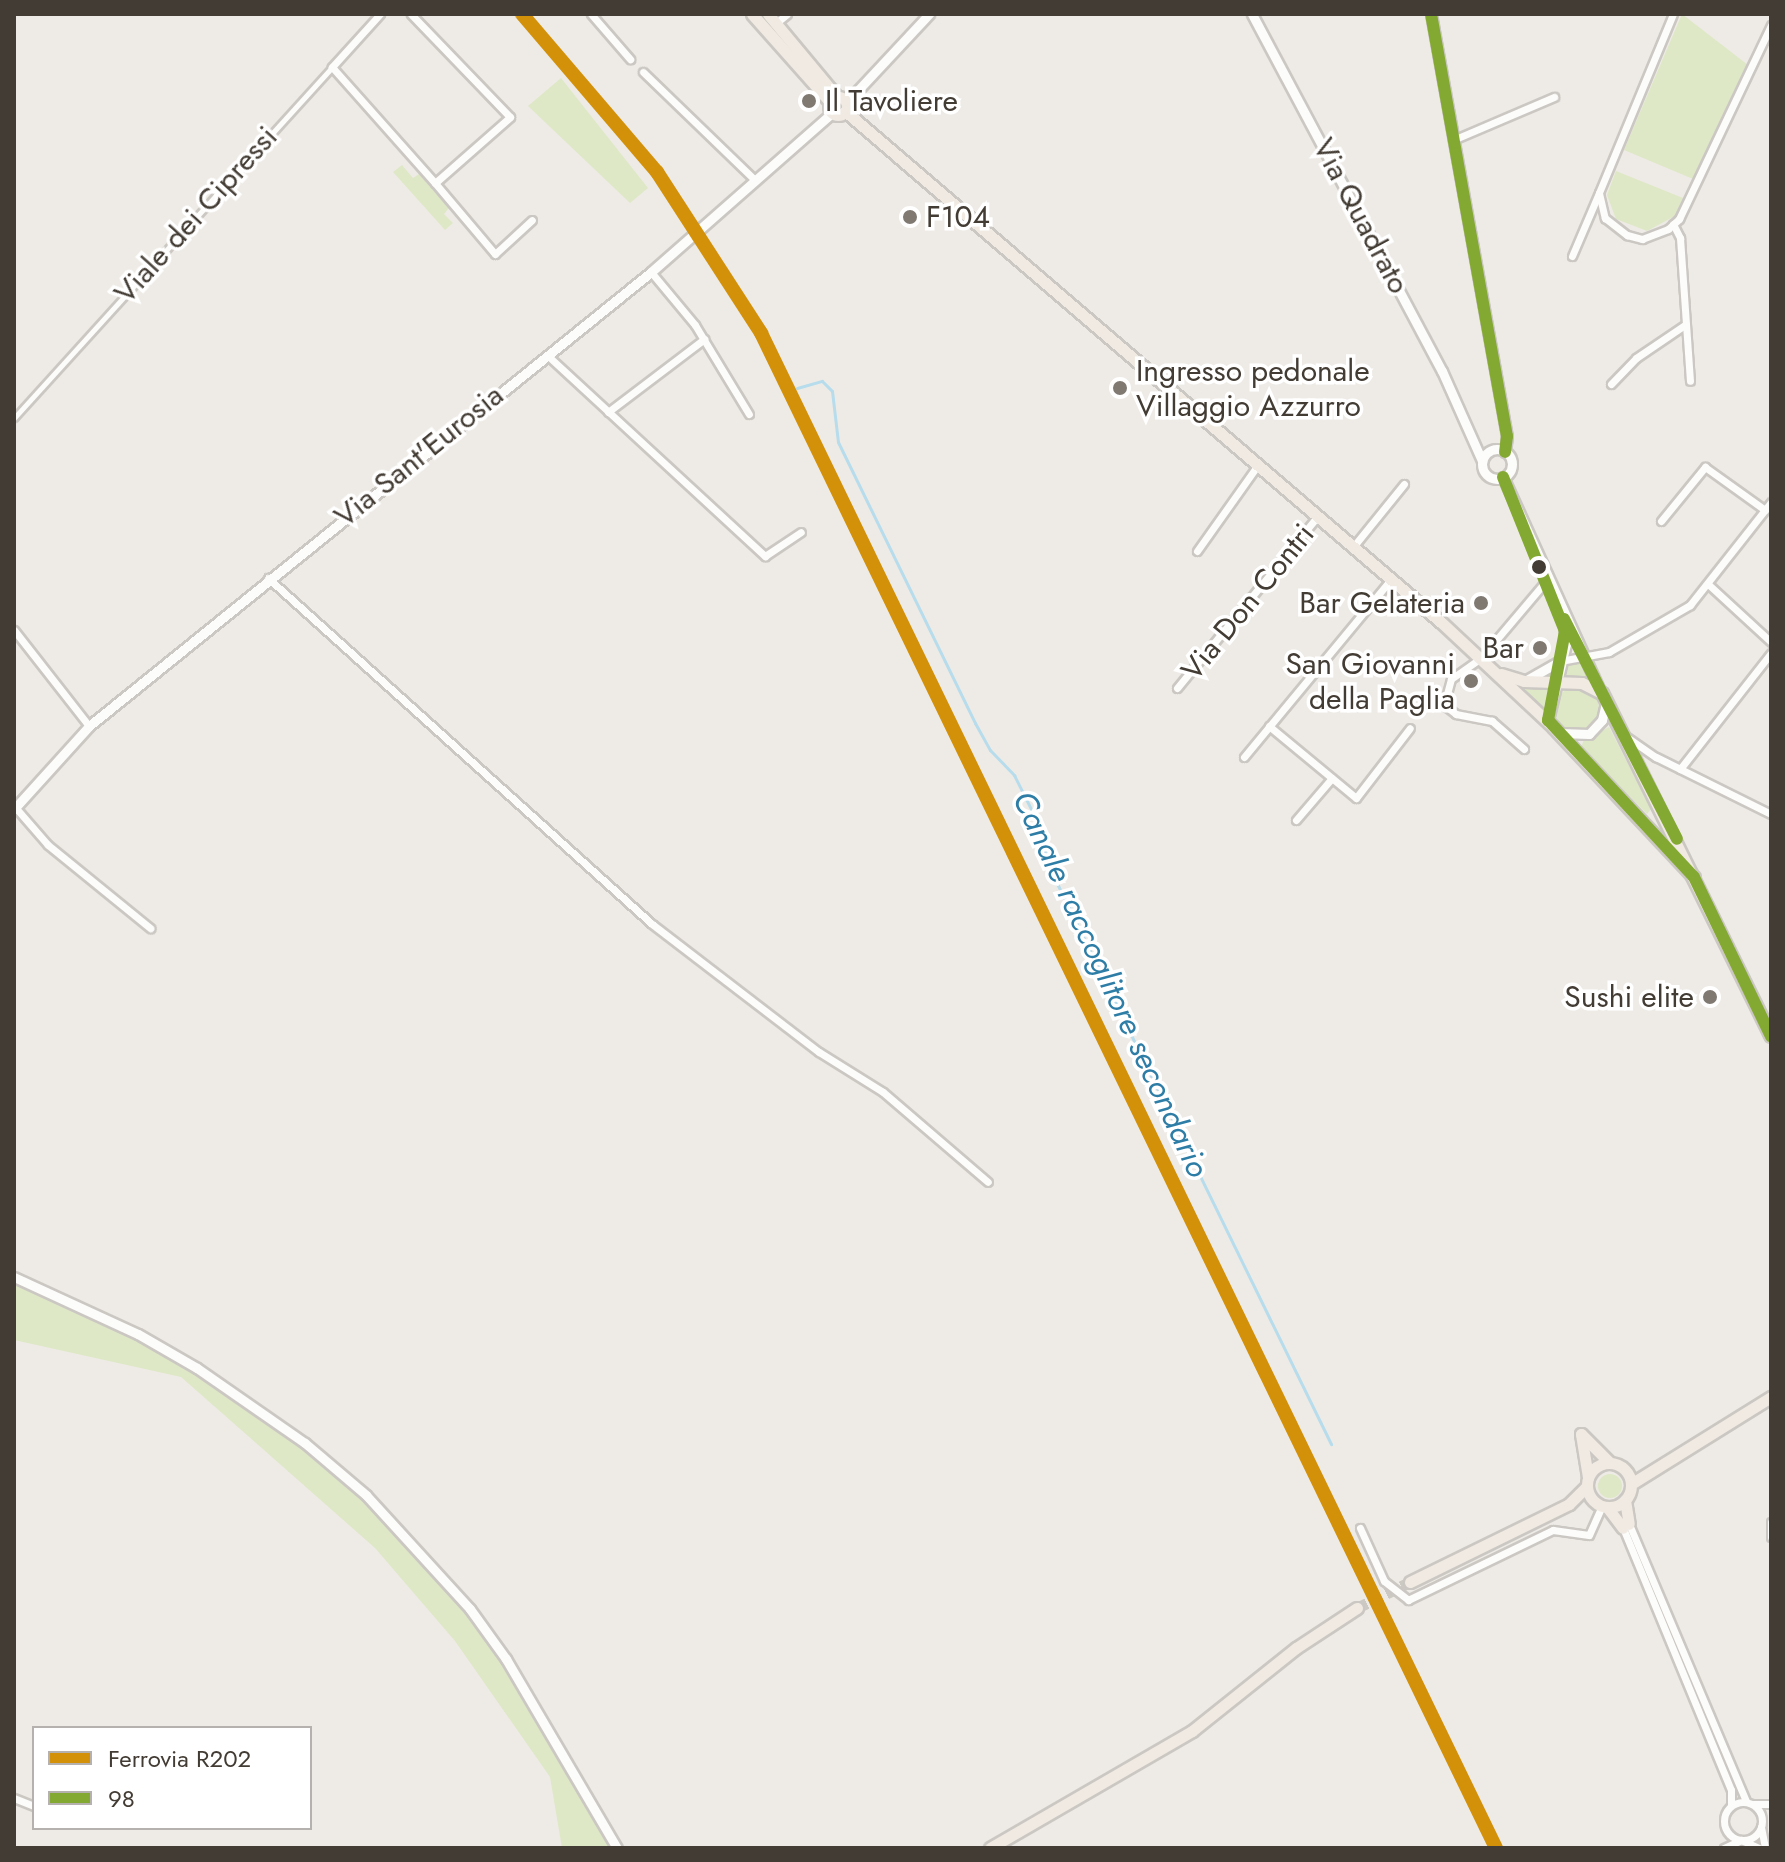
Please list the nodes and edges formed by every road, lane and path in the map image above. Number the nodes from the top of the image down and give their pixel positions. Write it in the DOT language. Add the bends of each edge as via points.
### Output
graph roads {
  1 [pos="380,14"];
  2 [pos="411,14"];
  3 [pos="591,14"];
  4 [pos="752,14"];
  5 [pos="787,14"];
  6 [pos="929,14"];
  7 [pos="1252,14"];
  8 [pos="1431,14"];
  9 [pos="1673,14"];
  10 [pos="772,19"];
  11 [pos="1771,25"];
  12 [pos="630,59"];
  13 [pos="332,67"];
  14 [pos="643,72"];
  15 [pos="1554,97"];
  16 [pos="838,105"];
  17 [pos="1453,140"];
  18 [pos="755,180"];
  19 [pos="435,183"];
  20 [pos="1599,193"];
  21 [pos="532,220"];
  22 [pos="1673,224"];
  23 [pos="1572,256"];
  24 [pos="651,272"];
  25 [pos="1686,324"];
  26 [pos="704,339"];
  27 [pos="547,355"];
  28 [pos="1690,381"];
  29 [pos="1611,384"];
  30 [pos="608,412"];
  31 [pos="749,414"];
  32 [pos="14,418"];
  33 [pos="1466,421"];
  34 [pos="1490,451"];
  35 [pos="1505,452"];
  36 [pos="1482,461"];
  37 [pos="1258,465"];
  38 [pos="1503,477"];
  39 [pos="1404,484"];
  40 [pos="1771,502"];
  41 [pos="1765,510"];
  42 [pos="1318,516"];
  43 [pos="1661,521"];
  44 [pos="801,532"];
  45 [pos="1353,547"];
  46 [pos="1197,551"];
  47 [pos="268,578"];
  48 [pos="1391,579"];
  49 [pos="1546,581"];
  50 [pos="1708,584"];
  51 [pos="1559,608"];
  52 [pos="14,630"];
  53 [pos="1771,642"];
  54 [pos="1771,653"];
  55 [pos="1582,656"];
  56 [pos="1480,659"];
  57 [pos="1560,661"];
  58 [pos="1493,671"];
  59 [pos="1524,681"];
  60 [pos="1555,682"];
  61 [pos="1177,688"];
  62 [pos="1604,698"];
  63 [pos="89,726"];
  64 [pos="1269,726"];
  65 [pos="1553,727"];
  66 [pos="1410,728"];
  67 [pos="1622,733"];
  68 [pos="1524,749"];
  69 [pos="1650,754"];
  70 [pos="1244,757"];
  71 [pos="1637,763"];
  72 [pos="1680,769"];
  73 [pos="1332,778"];
  74 [pos="14,808"];
  75 [pos="1771,813"];
  76 [pos="1296,820"];
  77 [pos="1694,877"];
  78 [pos="150,928"];
  79 [pos="1771,1036"];
  80 [pos="988,1182"];
  81 [pos="14,1277"];
  82 [pos="1771,1397"];
  83 [pos="1610,1463"];
  84 [pos="1654,1465"];
  85 [pos="1623,1469"];
  86 [pos="1587,1482"];
  87 [pos="1631,1484"];
  88 [pos="1625,1500"];
  89 [pos="1569,1504"];
  90 [pos="1601,1505"];
  91 [pos="1771,1522"];
  92 [pos="1626,1526"];
  93 [pos="1360,1528"];
  94 [pos="1771,1537"];
  95 [pos="1410,1582"];
  96 [pos="1357,1608"];
  97 [pos="1749,1802"];
  98 [pos="1731,1805"];
  99 [pos="1771,1806"];
  100 [pos="1762,1823"];
  101 [pos="1725,1829"];
  102 [pos="1741,1840"];
  103 [pos="617,1848"];
  104 [pos="990,1848"];
  105 [pos="1723,1848"];
  106 [pos="1762,1848"];
  1 -- 13 [label="street, Viale dei Cipressi"];
  2 -- 19 [label="street" via="510,117"];
  3 -- 12 [label="street"];
  4 -- 16 [label="main road"];
  5 -- 10 [label="street"];
  6 -- 16 [label="street, Via Sant'Eurosia"];
  7 -- 33 [label="street, Via Quadrato"];
  8 -- 17 [label="street"];
  9 -- 20 [label="street"];
  10 -- 16 [label="main road"];
  11 -- 22 [label="street"];
  13 -- 19 [label="street"];
  13 -- 32 [label="street, Viale dei Cipressi"];
  14 -- 18 [label="street"];
  15 -- 17 [label="street"];
  16 -- 18 [label="street, Via Sant'Eurosia"];
  16 -- 37 [label="main road"];
  17 -- 35 [label="street" via="1507,436"];
  18 -- 24 [label="street, Via Sant'Eurosia"];
  19 -- 21 [label="street" via="495,254"];
  20 -- 22 [label="street" via="1605,218 1627,235 1642,239"];
  20 -- 23 [label="street"];
  22 -- 25 [label="street" via="1680,238"];
  24 -- 26 [label="street"];
  24 -- 27 [label="street, Via Sant'Eurosia"];
  25 -- 28 [label="street"];
  25 -- 29 [label="street" via="1636,358"];
  26 -- 30 [label="street"];
  26 -- 31 [label="street"];
  27 -- 30 [label="street"];
  27 -- 47 [label="street, Via Sant'Eurosia"];
  30 -- 44 [label="street" via="765,556"];
  33 -- 34 [label="street, Via Quadrato"];
  33 -- 36 [label="street, Via Quadrato"];
  34 -- 35 [label="street"];
  34 -- 36 [label="street"];
  35 -- 38 [label="street" via="1512,465"];
  36 -- 38 [label="street" via="1490,477"];
  37 -- 42 [label="main road"];
  37 -- 46 [label="street"];
  38 -- 49 [label="street"];
  39 -- 45 [label="street"];
  40 -- 41 [label="street"];
  41 -- 43 [label="street" via="1705,467"];
  41 -- 50 [label="street"];
  42 -- 45 [label="main road"];
  42 -- 61 [label="street, Via Don Contri"];
  45 -- 48 [label="main road"];
  47 -- 63 [label="street, Via Sant'Eurosia"];
  47 -- 80 [label="street" via="652,924 819,1052 883,1092"];
  48 -- 56 [label="main road"];
  48 -- 64 [label="street"];
  49 -- 51 [label="street"];
  49 -- 56 [label="street"];
  50 -- 53 [label="street"];
  50 -- 55 [label="street" via="1690,605 1653,628 1602,655"];
  51 -- 55 [label="street"];
  51 -- 57 [label="street" via="1566,638"];
  52 -- 63 [label="street"];
  54 -- 72 [label="street"];
  55 -- 57 [label="street"];
  55 -- 62 [label="street"];
  56 -- 58 [label="main road"];
  56 -- 68 [label="street" via="1451,679 1444,705 1456,714 1492,721"];
  57 -- 59 [label="street"];
  57 -- 60 [label="street"];
  58 -- 59 [label="main road"];
  58 -- 65 [label="main road"];
  59 -- 60 [label="main road"];
  60 -- 62 [label="main road" via="1582,683"];
  60 -- 65 [label="street" via="1547,714"];
  62 -- 65 [label="street" via="1602,720 1589,734 1568,735"];
  62 -- 67 [label="main road"];
  63 -- 74 [label="street, Via Sant'Eurosia"];
  64 -- 70 [label="street"];
  64 -- 73 [label="street"];
  65 -- 77 [label="main road"];
  66 -- 73 [label="street" via="1356,798"];
  67 -- 69 [label="street"];
  67 -- 71 [label="main road"];
  69 -- 71 [label="street"];
  69 -- 72 [label="street"];
  71 -- 77 [label="main road"];
  72 -- 75 [label="street"];
  73 -- 76 [label="street"];
  74 -- 78 [label="street, Via Sant'Eurosia" via="48,845"];
  77 -- 79 [label="main road"];
  81 -- 103 [label="street" via="138,1334 197,1368 305,1443 366,1495 451,1586 506,1659"];
  82 -- 84 [label="main road"];
  83 -- 85 [label="main road"];
  83 -- 86 [label="main road" via="1593,1470"];
  83 -- 86 [label="main road" via="1581,1434"];
  84 -- 85 [label="main road"];
  84 -- 87 [label="main road"];
  85 -- 87 [label="main road"];
  86 -- 89 [label="main road"];
  86 -- 90 [label="main road"];
  87 -- 88 [label="main road"];
  88 -- 90 [label="main road"];
  88 -- 92 [label="main road"];
  89 -- 90 [label="main road"];
  89 -- 95 [label="main road"];
  90 -- 92 [label="main road"];
  90 -- 93 [label="street" via="1589,1535 1553,1530 1408,1600 1384,1581"];
  91 -- 94 [label="street"];
  92 -- 97 [label="street"];
  92 -- 98 [label="street" via="1731,1790"];
  96 -- 104 [label="main road" via="1296,1648 1192,1731"];
  97 -- 98 [label="street"];
  97 -- 99 [label="street"];
  97 -- 100 [label="street"];
  98 -- 101 [label="street" via="1724,1816"];
  99 -- 100 [label="street"];
  100 -- 102 [label="street" via="1753,1837"];
  100 -- 106 [label="street"];
  101 -- 102 [label="street"];
  101 -- 105 [label="street"];
  102 -- 105 [label="street"];
  102 -- 106 [label="street"];
}
